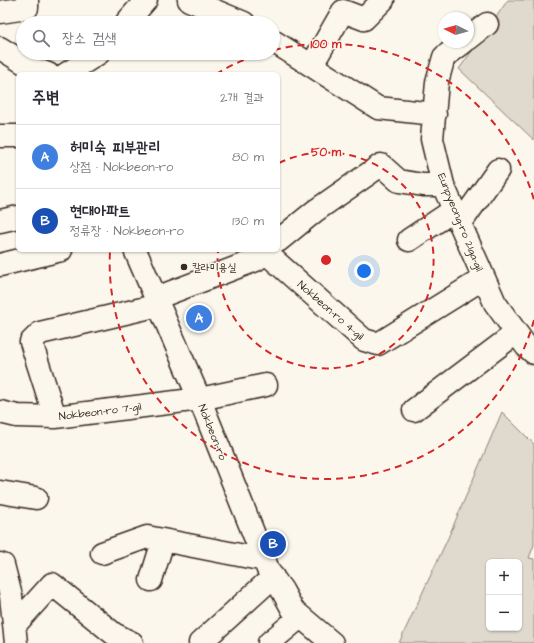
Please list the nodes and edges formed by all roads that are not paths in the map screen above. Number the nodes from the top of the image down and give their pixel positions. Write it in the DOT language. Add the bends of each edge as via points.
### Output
graph roads {
  1 [pos="27,0"];
  2 [pos="146,0"];
  3 [pos="189,0"];
  4 [pos="383,0"];
  5 [pos="0,12"];
  6 [pos="132,16"];
  7 [pos="227,16"];
  8 [pos="488,24"];
  9 [pos="474,34"];
  10 [pos="280,45"];
  11 [pos="0,48"];
  12 [pos="456,48"];
  13 [pos="16,58"];
  14 [pos="19,60"];
  15 [pos="89,60"];
  16 [pos="312,65"];
  17 [pos="43,72"];
  18 [pos="69,72"];
  19 [pos="434,114"];
  20 [pos="0,136"];
  21 [pos="16,136"];
  22 [pos="498,170"];
  23 [pos="443,185"];
  24 [pos="16,217"];
  25 [pos="457,217"];
  26 [pos="0,221"];
  27 [pos="280,240"];
  28 [pos="409,240"];
  29 [pos="53,252"];
  30 [pos="136,252"];
  31 [pos="265,252"];
  32 [pos="274,252"];
  33 [pos="0,265"];
  34 [pos="484,278"];
  35 [pos="157,302"];
  36 [pos="516,333"];
  37 [pos="534,353"];
  38 [pos="266,385"];
  39 [pos="200,399"];
  40 [pos="414,410"];
  41 [pos="0,412"];
  42 [pos="56,417"];
  43 [pos="0,492"];
  44 [pos="36,498"];
  45 [pos="163,541"];
  46 [pos="102,553"];
  47 [pos="0,564"];
  48 [pos="269,569"];
  49 [pos="151,580"];
  50 [pos="300,617"];
  51 [pos="16,638"];
  52 [pos="321,639"];
  53 [pos="132,643"];
  54 [pos="200,643"];
  55 [pos="270,643"];
  1 -- 5 [label="street" via="27,8"];
  2 -- 6 [label="street"];
  3 -- 7 [label="street"];
  4 -- 16 [label="street" via="364,19 343,11"];
  8 -- 9 [label="street"];
  10 -- 16 [label="street"];
  11 -- 13 [label="street"];
  12 -- 19 [label="street, Eunpyeong-ro 21ga-gil" via="444,57 437,82"];
  14 -- 17 [label="street"];
  15 -- 18 [label="street"];
  16 -- 19 [label="street" via="378,108"];
  19 -- 23 [label="street, Eunpyeong-ro 21ga-gil" via="432,139"];
  20 -- 21 [label="street"];
  22 -- 25 [label="street"];
  23 -- 25 [label="street, Eunpyeong-ro 21ga-gil"];
  23 -- 27 [label="street" via="399,181 381,165 315,211"];
  24 -- 26 [label="street"];
  25 -- 28 [label="street"];
  25 -- 34 [label="street, Eunpyeong-ro 21ga-gil"];
  29 -- 33 [label="street"];
  30 -- 35 [label="street, Nokbeon-ro"];
  31 -- 35 [label="street" via="256,260"];
  32 -- 34 [label="street, Nokbeon-ro 4-gil" via="364,340 378,344"];
  34 -- 36 [label="street, Eunpyeong-ro 21ga-gil" via="495,303"];
  35 -- 39 [label="street, Nokbeon-ro"];
  35 -- 42 [label="street" via="40,333 31,342"];
  36 -- 37 [label="street, Eunpyeong-ro 21ga-gil"];
  36 -- 40 [label="street"];
  38 -- 39 [label="street, Nokbeon-ro 7-gil"];
  39 -- 42 [label="street, Nokbeon-ro 7-gil"];
  39 -- 48 [label="street, Nokbeon-ro"];
  41 -- 42 [label="street, Nokbeon-ro 7-gil" via="17,416"];
  43 -- 44 [label="street"];
  45 -- 46 [label="street" via="147,537"];
  45 -- 48 [label="street"];
  45 -- 49 [label="street"];
  47 -- 51 [label="street" via="4,565 11,596"];
  48 -- 50 [label="street, Nokbeon-ro" via="293,610"];
  48 -- 54 [label="street"];
  50 -- 52 [label="street, Nokbeon-ro"];
  50 -- 55 [label="street"];
  51 -- 53 [label="street" via="52,584 114,634"];
}
